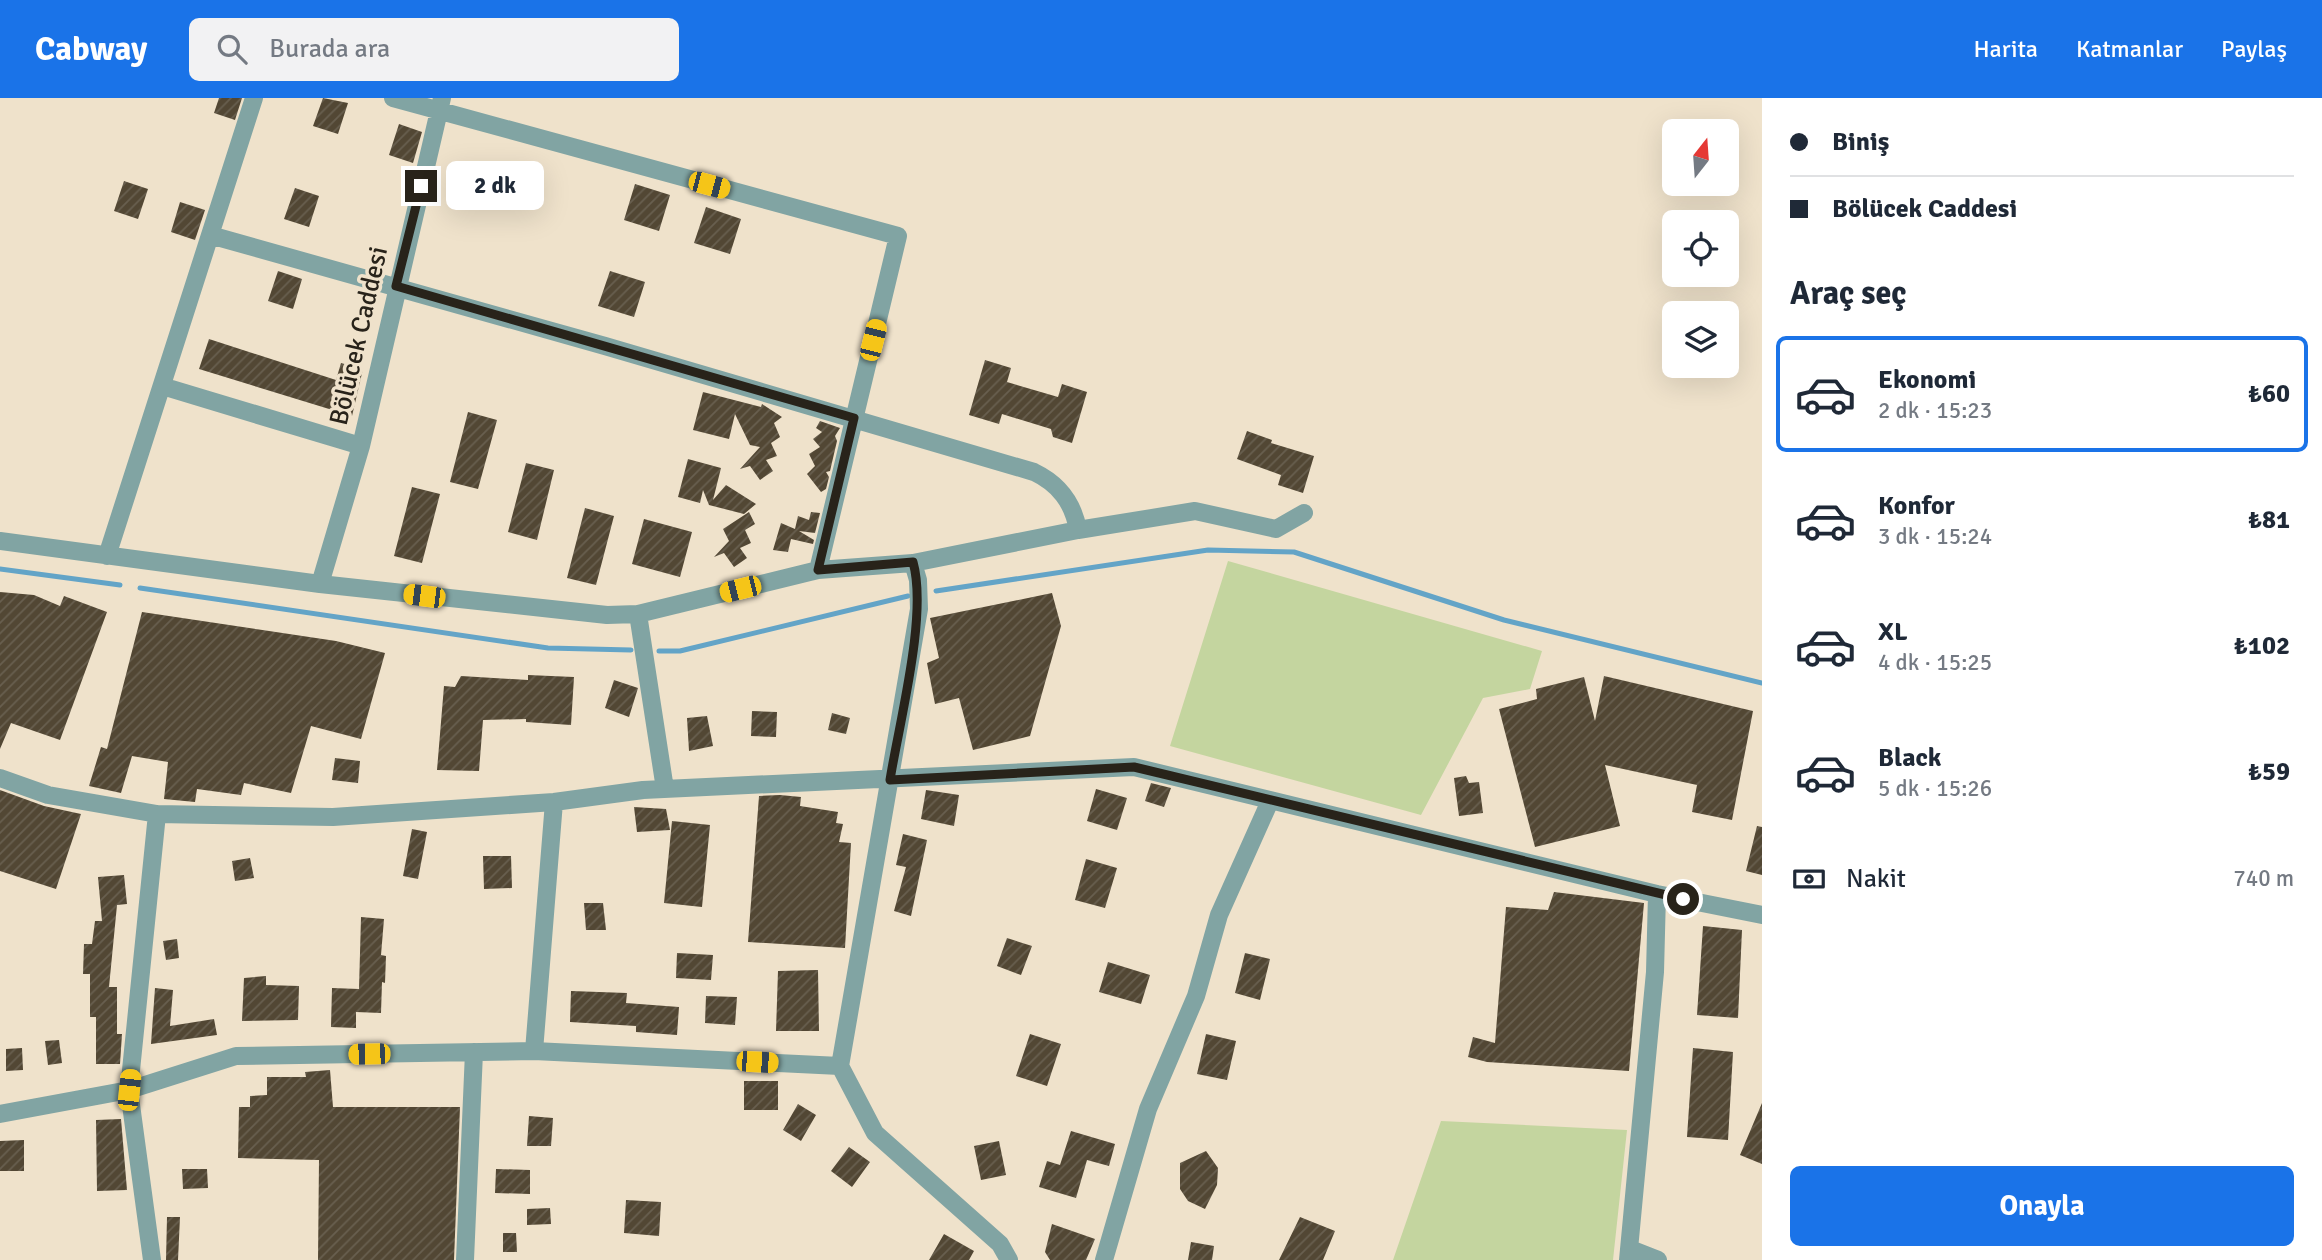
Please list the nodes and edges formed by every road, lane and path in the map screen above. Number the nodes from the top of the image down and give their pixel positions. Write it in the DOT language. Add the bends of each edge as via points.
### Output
graph roads {
  1 [pos="254,98"];
  2 [pos="393,98"];
  3 [pos="441,105"];
  4 [pos="210,235"];
  5 [pos="396,286"];
  6 [pos="162,386"];
  7 [pos="854,418"];
  8 [pos="361,446"];
  9 [pos="1304,513"];
  10 [pos="1078,530"];
  11 [pos="0,541"];
  12 [pos="107,556"];
  13 [pos="913,562"];
  14 [pos="818,570"];
  15 [pos="320,584"];
  16 [pos="638,614"];
  17 [pos="0,778"];
  18 [pos="890,780"];
  19 [pos="665,789"];
  20 [pos="1270,801"];
  21 [pos="554,802"];
  22 [pos="157,814"];
  23 [pos="1657,894"];
  24 [pos="1762,915"];
  25 [pos="534,1051"];
  26 [pos="474,1052"];
  27 [pos="840,1066"];
  28 [pos="129,1090"];
  29 [pos="0,1114"];
  30 [pos="1629,1254"];
  31 [pos="152,1260"];
  32 [pos="465,1260"];
  33 [pos="1009,1260"];
  34 [pos="1104,1260"];
  35 [pos="1658,1260"];
  1 -- 4 [label="street"];
  2 -- 3 [label="street"];
  3 -- 5 [label="street, Bölücek Caddesi"];
  3 -- 7 [label="street" via="898,236"];
  4 -- 5 [label="street"];
  4 -- 6 [label="street"];
  5 -- 7 [label="street"];
  5 -- 8 [label="street, Bölücek Caddesi"];
  6 -- 8 [label="street"];
  6 -- 12 [label="street"];
  7 -- 10 [label="street" via="1044,477 1068,500"];
  7 -- 14 [label="street"];
  8 -- 15 [label="street, Bölücek Caddesi"];
  9 -- 10 [label="street" via="1276,529 1195,512"];
  10 -- 13 [label="street"];
  11 -- 12 [label="street"];
  12 -- 15 [label="street"];
  13 -- 14 [label="street"];
  13 -- 18 [label="street" via="919,609"];
  14 -- 16 [label="street"];
  15 -- 16 [label="street" via="579,613"];
  16 -- 19 [label="street"];
  17 -- 22 [label="street" via="48,794"];
  18 -- 19 [label="street"];
  18 -- 20 [label="street" via="1134,767"];
  18 -- 27 [label="street"];
  19 -- 21 [label="street"];
  20 -- 23 [label="street"];
  20 -- 34 [label="street" via="1219,915 1196,996 1148,1109"];
  21 -- 22 [label="street" via="333,817"];
  21 -- 25 [label="street"];
  22 -- 28 [label="street"];
  23 -- 24 [label="street"];
  23 -- 30 [label="street" via="1655,972"];
  25 -- 26 [label="street"];
  25 -- 27 [label="street"];
  26 -- 28 [label="street" via="236,1056"];
  26 -- 32 [label="street"];
  27 -- 33 [label="street" via="875,1133 1000,1244"];
  28 -- 29 [label="street"];
  28 -- 31 [label="street"];
  30 -- 35 [label="street"];
}
